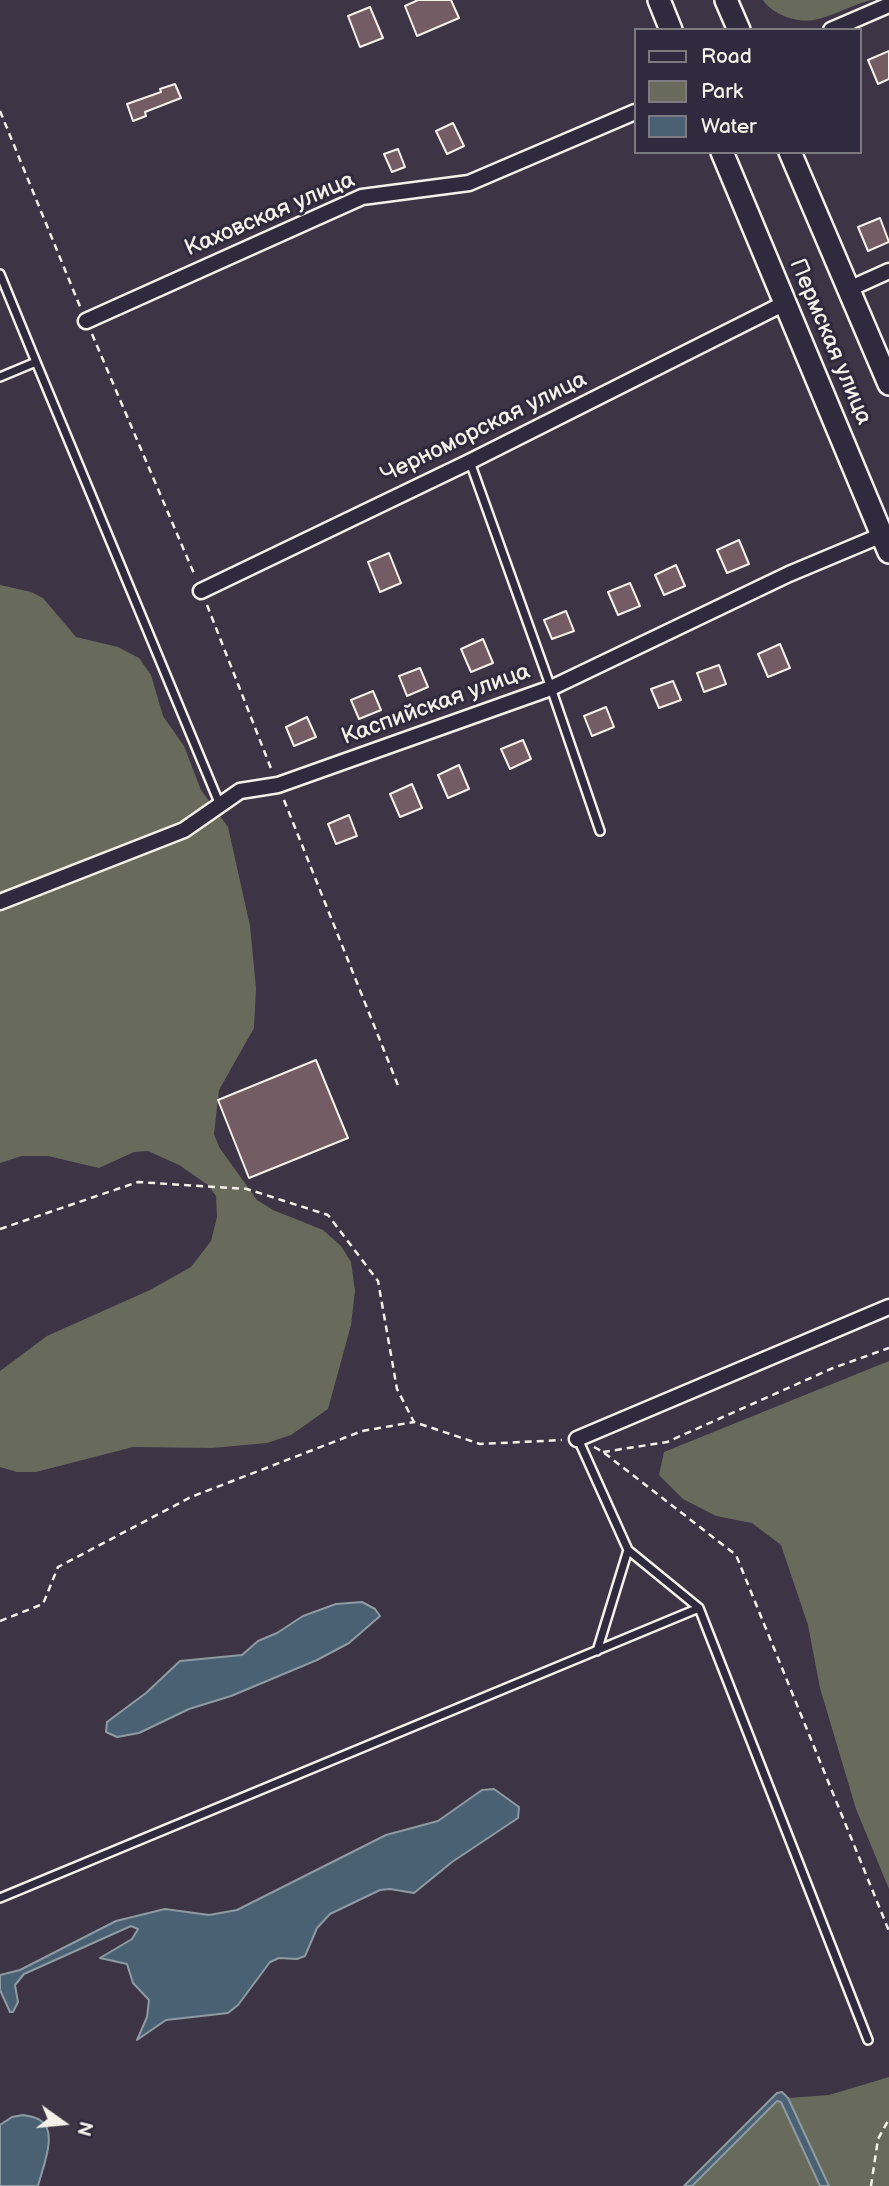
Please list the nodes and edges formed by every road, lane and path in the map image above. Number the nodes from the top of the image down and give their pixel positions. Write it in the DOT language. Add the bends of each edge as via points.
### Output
graph roads {
  1 [pos="659,0"];
  2 [pos="726,0"];
  3 [pos="889,5"];
  4 [pos="670,28"];
  5 [pos="737,28"];
  6 [pos="836,28"];
  7 [pos="634,112"];
  8 [pos="723,154"];
  9 [pos="791,154"];
  10 [pos="889,271"];
  11 [pos="0,274"];
  12 [pos="849,289"];
  13 [pos="785,303"];
  14 [pos="86,321"];
  15 [pos="36,362"];
  16 [pos="0,377"];
  17 [pos="889,384"];
  18 [pos="469,462"];
  19 [pos="885,543"];
  20 [pos="201,591"];
  21 [pos="551,688"];
  22 [pos="220,805"];
  23 [pos="600,831"];
  24 [pos="0,902"];
  25 [pos="0,1229"];
  26 [pos="889,1307"];
  27 [pos="889,1348"];
  28 [pos="414,1422"];
  29 [pos="578,1439"];
  30 [pos="603,1452"];
  31 [pos="628,1550"];
  32 [pos="699,1608"];
  33 [pos="0,1622"];
  34 [pos="597,1651"];
  35 [pos="0,1898"];
  36 [pos="889,1931"];
  37 [pos="868,2040"];
  38 [pos="889,2119"];
  39 [pos="871,2186"];
  1 -- 4 [label="street"];
  2 -- 5 [label="street"];
  3 -- 6 [label="street"];
  7 -- 14 [label="street, Каховская улица" via="470,183 362,197"];
  8 -- 13 [label="street, Пермская улица"];
  9 -- 12 [label="street"];
  10 -- 12 [label="street"];
  11 -- 15 [label="lane"];
  12 -- 17 [label="street"];
  13 -- 18 [label="street, Черноморская улица"];
  13 -- 19 [label="street, Пермская улица"];
  15 -- 16 [label="lane"];
  15 -- 22 [label="lane"];
  18 -- 20 [label="street, Черноморская улица"];
  18 -- 21 [label="lane"];
  19 -- 21 [label="street, Каспийская улица" via="789,574"];
  21 -- 22 [label="street, Каспийская улица" via="278,785 240,791"];
  21 -- 23 [label="lane"];
  22 -- 24 [label="street, Каспийская улица" via="184,830"];
  25 -- 28 [label="path" via="138,1182 247,1189 328,1215 378,1281 397,1389"];
  26 -- 29 [label="street"];
  27 -- 30 [label="path" via="667,1442"];
  28 -- 29 [label="path" via="480,1444"];
  28 -- 33 [label="path" via="362,1431 191,1497 58,1567 43,1604"];
  29 -- 30 [label="path"];
  29 -- 31 [label="lane"];
  30 -- 36 [label="path" via="736,1555"];
  31 -- 32 [label="lane"];
  31 -- 34 [label="lane"];
  32 -- 34 [label="lane"];
  32 -- 37 [label="lane"];
  34 -- 35 [label="lane"];
  38 -- 39 [label="path" via="878,2139"];
}
